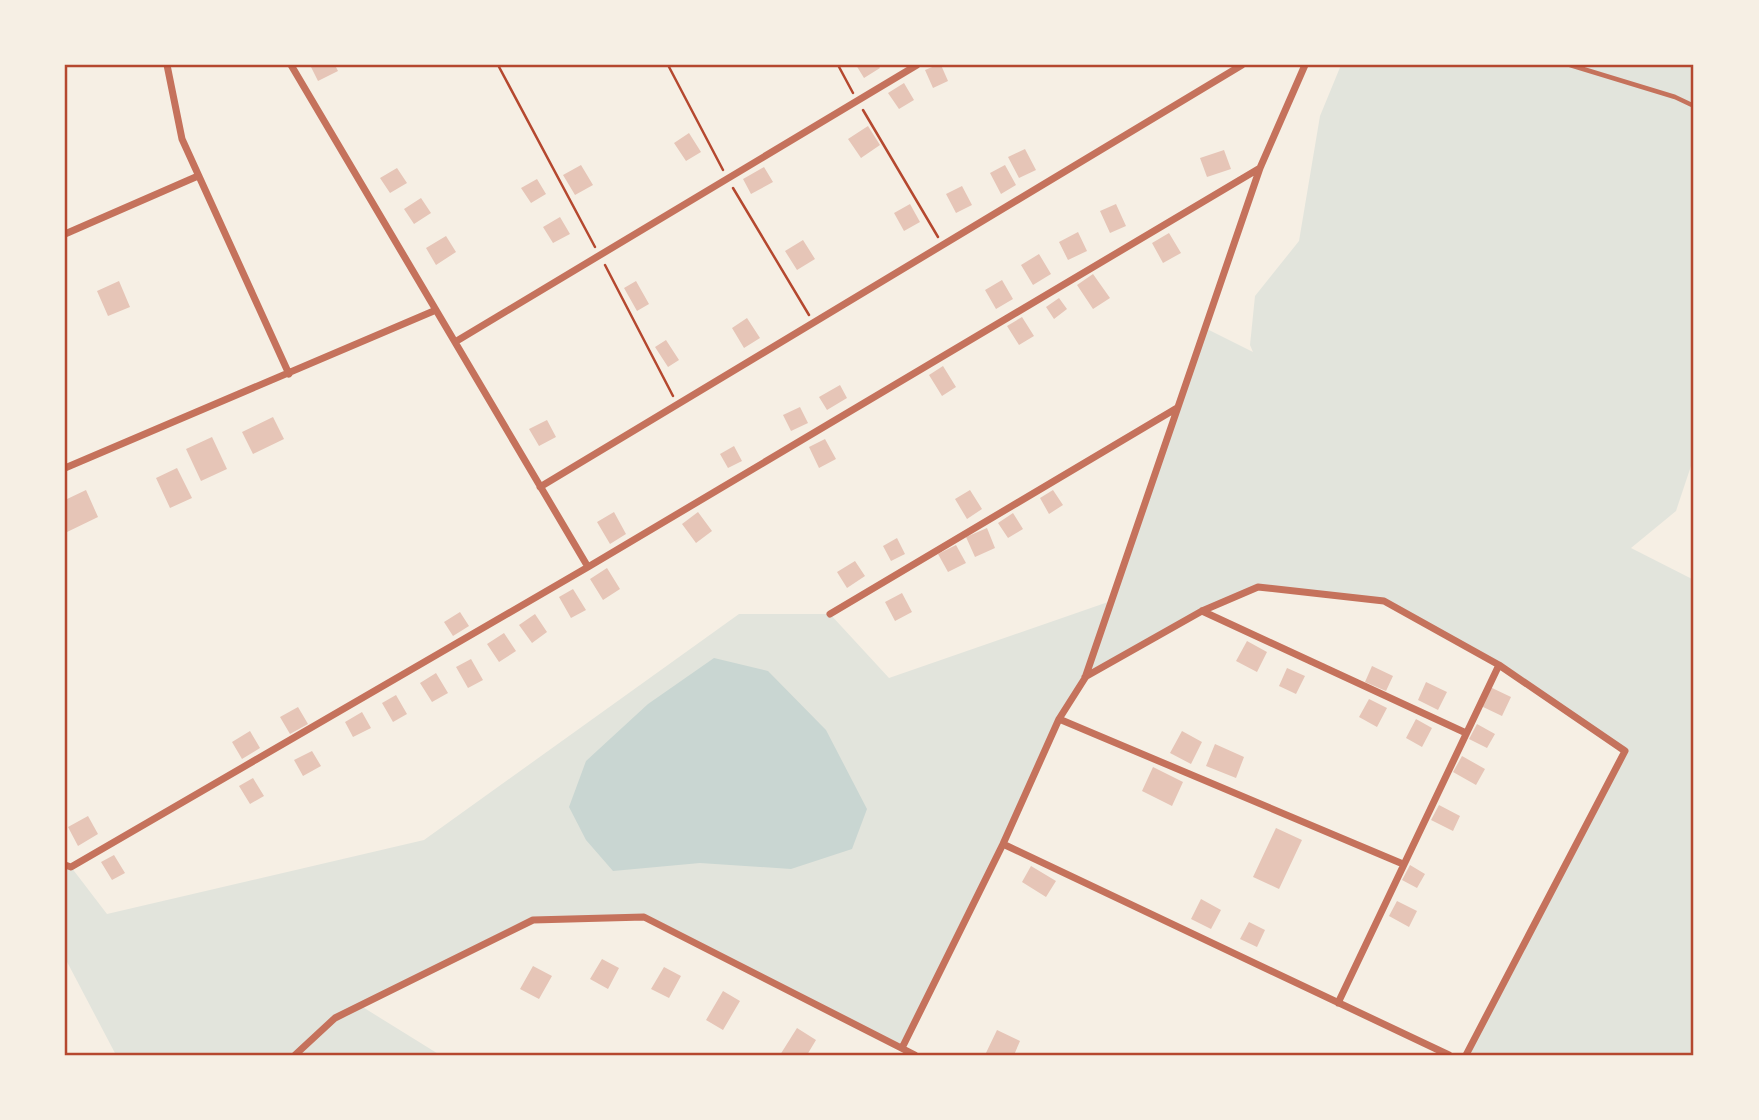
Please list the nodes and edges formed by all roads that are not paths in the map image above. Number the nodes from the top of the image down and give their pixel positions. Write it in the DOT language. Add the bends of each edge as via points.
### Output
graph roads {
  1 [pos="167,65"];
  2 [pos="290,65"];
  3 [pos="917,65"];
  4 [pos="1242,65"];
  5 [pos="1305,65"];
  6 [pos="1570,65"];
  7 [pos="1694,106"];
  8 [pos="1261,168"];
  9 [pos="198,176"];
  10 [pos="65,234"];
  11 [pos="436,310"];
  12 [pos="455,342"];
  13 [pos="289,373"];
  14 [pos="1178,407"];
  15 [pos="65,468"];
  16 [pos="540,487"];
  17 [pos="588,567"];
  18 [pos="1202,611"];
  19 [pos="830,614"];
  20 [pos="1499,664"];
  21 [pos="1085,678"];
  22 [pos="1059,719"];
  23 [pos="1466,733"];
  24 [pos="1003,844"];
  25 [pos="1403,864"];
  26 [pos="65,865"];
  27 [pos="1338,1003"];
  28 [pos="902,1048"];
  29 [pos="295,1055"];
  30 [pos="915,1055"];
  31 [pos="1449,1055"];
  32 [pos="1466,1055"];
  1 -- 9 [label="street" via="182,139"];
  2 -- 11 [label="street"];
  3 -- 12 [label="street"];
  4 -- 16 [label="street"];
  5 -- 8 [label="street"];
  6 -- 7 [label="lane"];
  8 -- 14 [label="street"];
  8 -- 17 [label="street"];
  9 -- 10 [label="street"];
  9 -- 13 [label="street"];
  11 -- 12 [label="street"];
  11 -- 13 [label="street"];
  12 -- 16 [label="street"];
  13 -- 15 [label="street"];
  14 -- 19 [label="street"];
  14 -- 21 [label="street"];
  16 -- 17 [label="street"];
  17 -- 26 [label="street" via="71,867"];
  18 -- 20 [label="street" via="1258,587 1384,601"];
  18 -- 21 [label="street"];
  18 -- 23 [label="street"];
  20 -- 23 [label="street"];
  20 -- 32 [label="street" via="1625,751"];
  21 -- 22 [label="street"];
  22 -- 24 [label="street"];
  22 -- 25 [label="street"];
  23 -- 25 [label="street"];
  24 -- 27 [label="street"];
  24 -- 28 [label="street"];
  25 -- 27 [label="street"];
  27 -- 31 [label="street"];
  28 -- 29 [label="street" via="644,917 533,920 335,1018"];
  28 -- 30 [label="street"];
}
